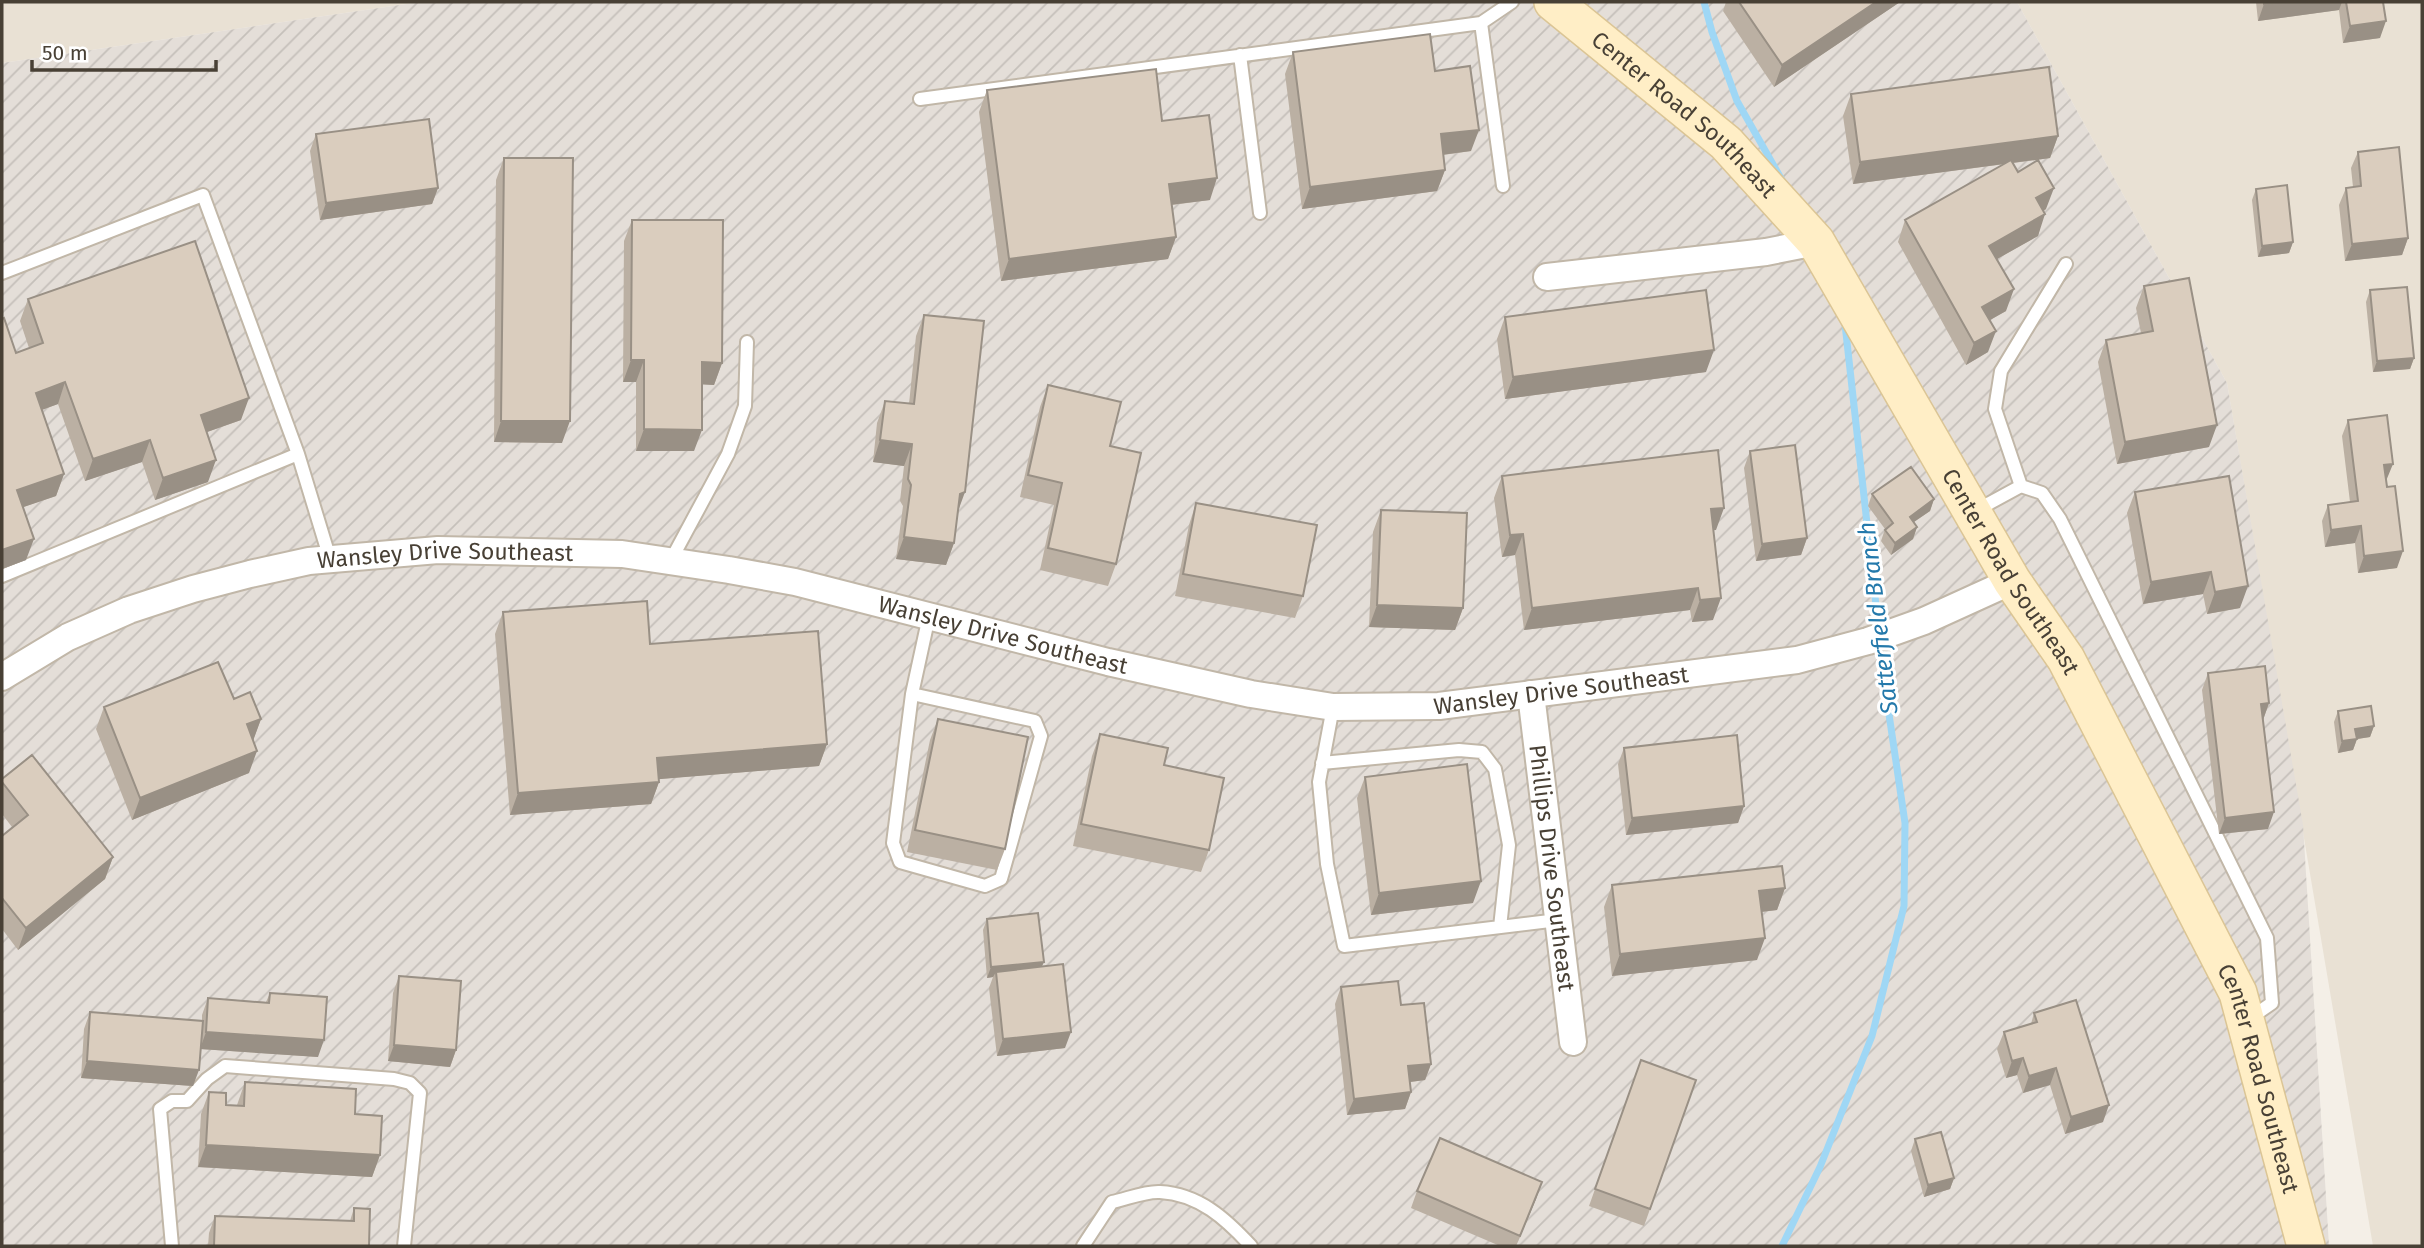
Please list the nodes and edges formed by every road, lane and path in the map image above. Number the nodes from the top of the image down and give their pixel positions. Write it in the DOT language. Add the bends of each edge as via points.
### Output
graph roads {
  1 [pos="1512,2"];
  2 [pos="1553,2"];
  3 [pos="1481,23"];
  4 [pos="1240,55"];
  5 [pos="920,99"];
  6 [pos="1503,186"];
  7 [pos="1261,213"];
  8 [pos="1816,242"];
  9 [pos="2066,264"];
  10 [pos="2,273"];
  11 [pos="1547,277"];
  12 [pos="747,342"];
  13 [pos="298,454"];
  14 [pos="2021,486"];
  15 [pos="1972,512"];
  16 [pos="330,559"];
  17 [pos="671,560"];
  18 [pos="2,576"];
  19 [pos="2012,581"];
  20 [pos="929,617"];
  21 [pos="2,677"];
  22 [pos="912,694"];
  23 [pos="1531,694"];
  24 [pos="1333,707"];
  25 [pos="1322,763"];
  26 [pos="1558,920"];
  27 [pos="1500,927"];
  28 [pos="2245,1021"];
  29 [pos="1573,1042"];
  30 [pos="172,1246"];
  31 [pos="404,1246"];
  32 [pos="1083,1246"];
  33 [pos="1251,1246"];
  34 [pos="2306,1246"];
  1 -- 3 [label="lane"];
  2 -- 8 [label="street, Center Road Southeast" via="1726,143"];
  3 -- 4 [label="lane"];
  3 -- 6 [label="lane"];
  4 -- 5 [label="lane"];
  4 -- 7 [label="lane"];
  8 -- 11 [label="street"];
  8 -- 15 [label="street, Center Road Southeast"];
  9 -- 14 [label="lane" via="2001,370 1995,409"];
  10 -- 13 [label="lane" via="204,195"];
  12 -- 17 [label="lane" via="746,406 727,454"];
  13 -- 16 [label="lane"];
  13 -- 18 [label="lane"];
  14 -- 15 [label="lane"];
  14 -- 28 [label="lane" via="2042,493 2060,519 2267,938 2272,1003"];
  15 -- 19 [label="street, Center Road Southeast"];
  16 -- 17 [label="street, Wansley Drive Southeast" via="438,550 515,550"];
  16 -- 21 [label="street, Wansley Drive Southeast" via="250,574 129,610 68,637"];
  17 -- 20 [label="street, Wansley Drive Southeast" via="795,582"];
  19 -- 23 [label="street, Wansley Drive Southeast" via="1924,621 1797,660"];
  19 -- 28 [label="street, Center Road Southeast" via="2066,659 2238,993"];
  20 -- 22 [label="lane"];
  20 -- 24 [label="street, Wansley Drive Southeast" via="1108,663"];
  22 -- 22 [label="lane" via="893,843 900,862 985,886 1001,878 1041,736 1035,721"];
  23 -- 24 [label="street, Wansley Drive Southeast" via="1439,706"];
  23 -- 26 [label="street, Phillips Drive Southeast"];
  24 -- 25 [label="lane"];
  25 -- 27 [label="lane" via="1459,750 1482,752 1495,769 1509,845"];
  25 -- 27 [label="lane" via="1319,782 1327,864 1343,946"];
  26 -- 27 [label="lane"];
  26 -- 29 [label="street, Phillips Drive Southeast"];
  28 -- 34 [label="street, Center Road Southeast"];
  30 -- 31 [label="lane" via="160,1109 172,1101 187,1101 225,1066 411,1083 420,1093"];
  32 -- 33 [label="lane" via="1112,1202 1158,1192 1195,1199 1229,1222"];
}
